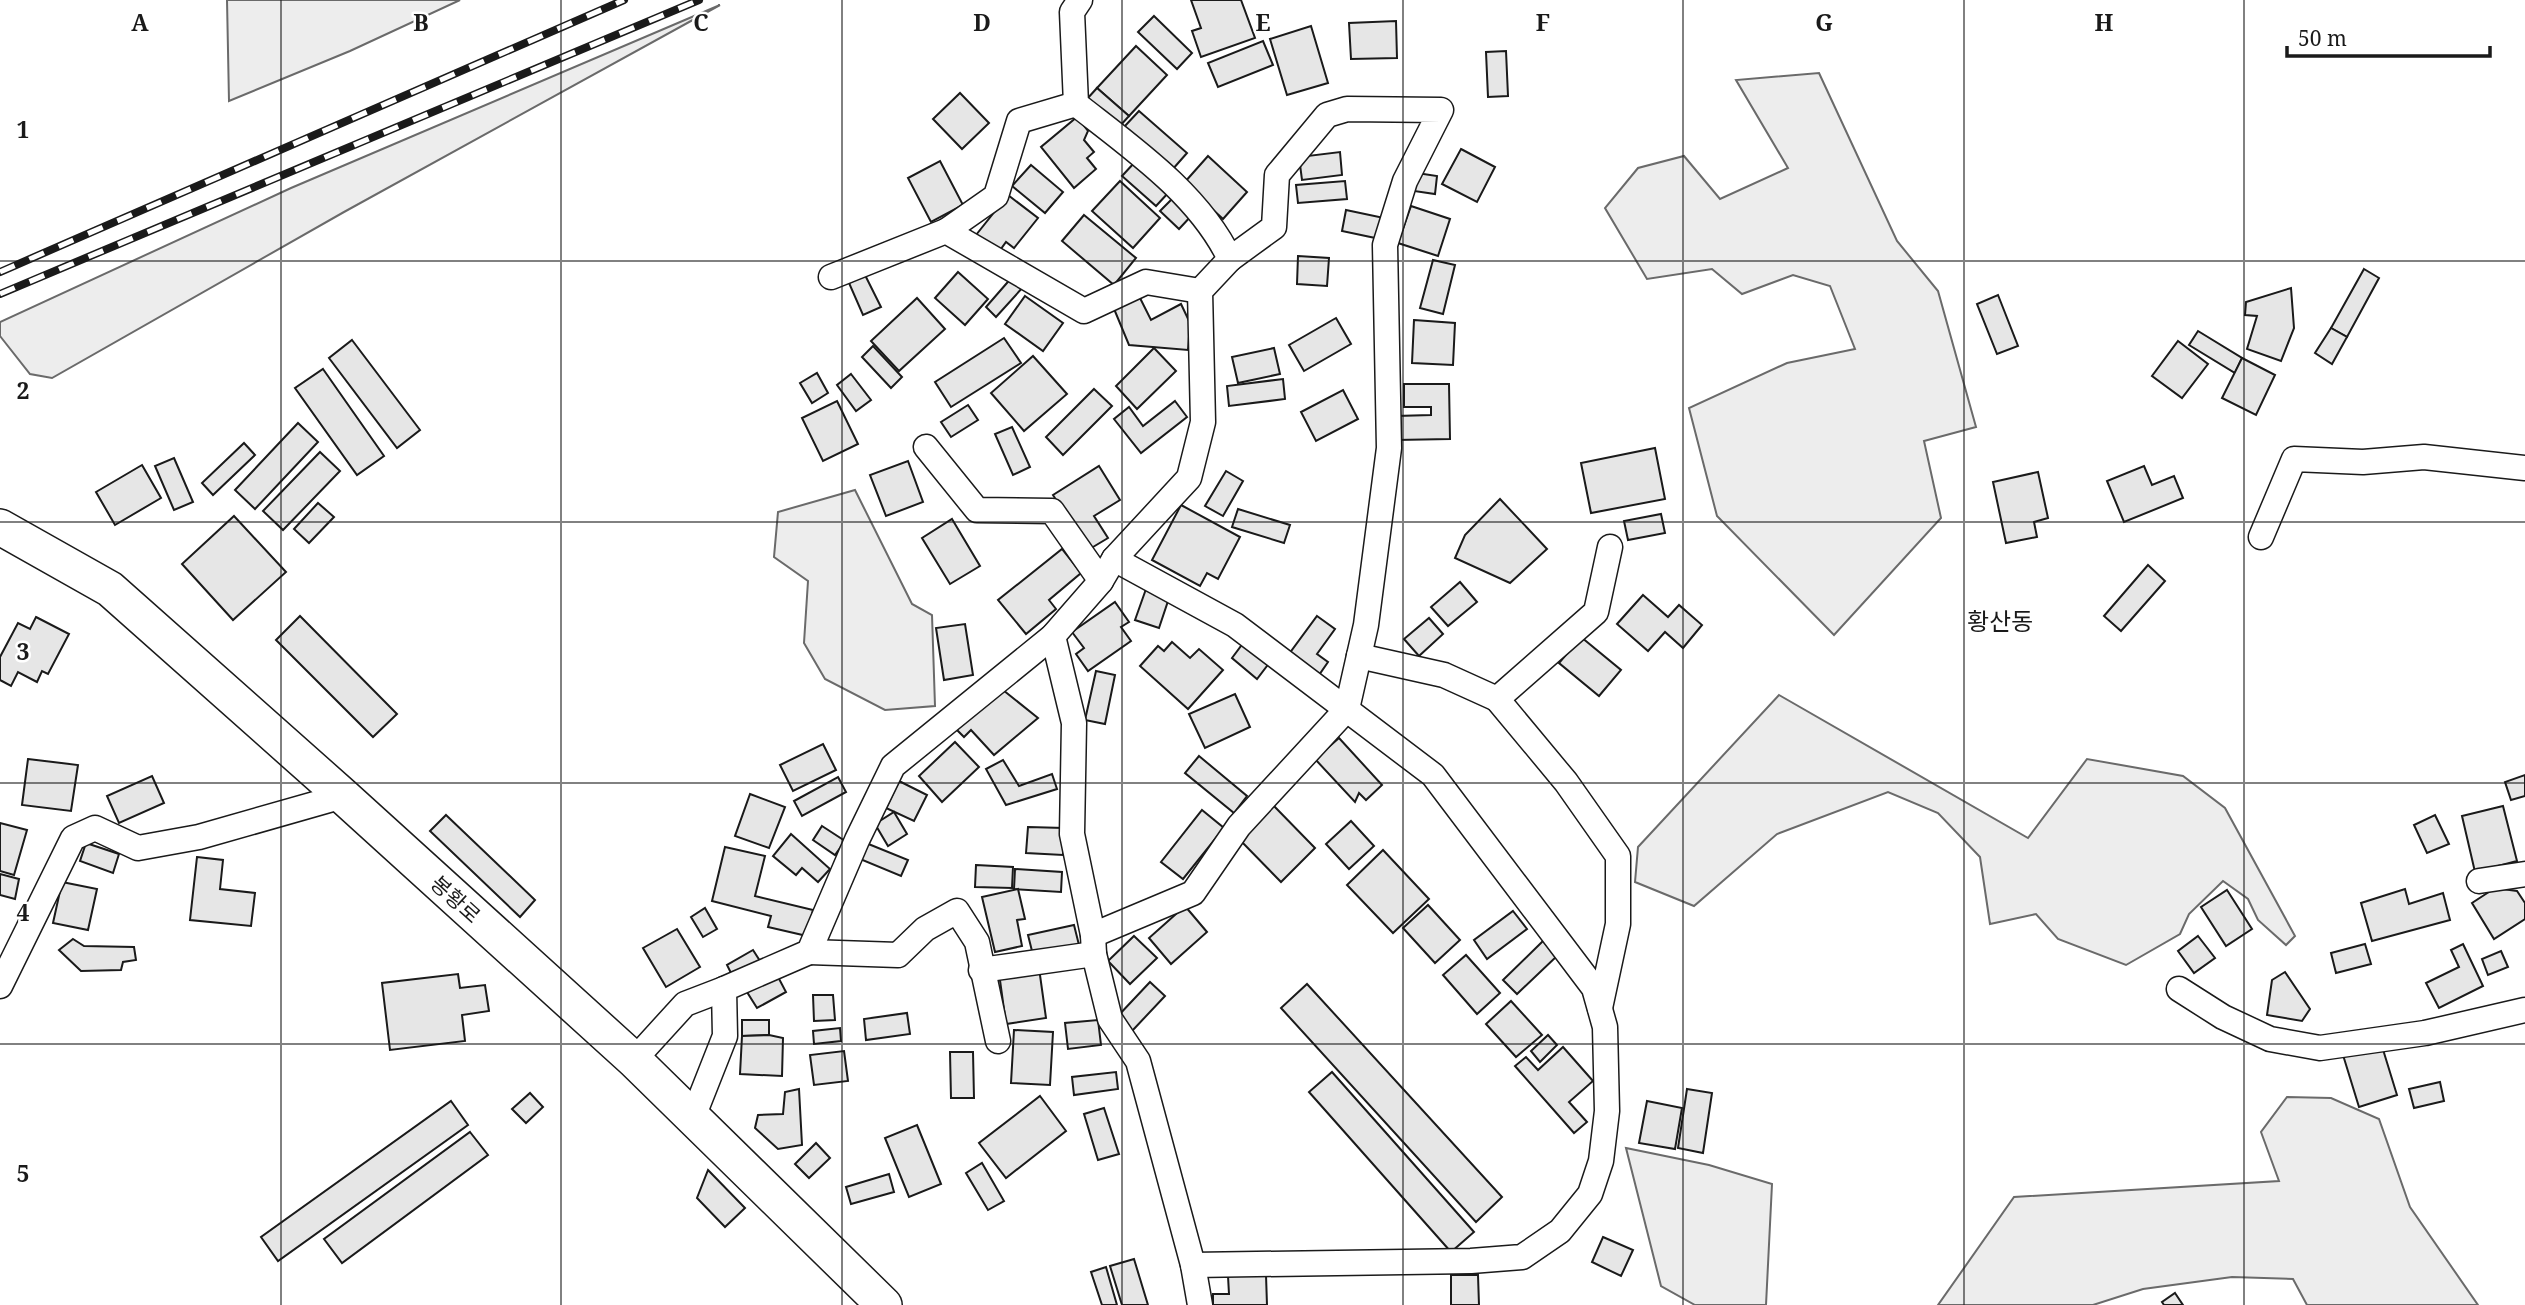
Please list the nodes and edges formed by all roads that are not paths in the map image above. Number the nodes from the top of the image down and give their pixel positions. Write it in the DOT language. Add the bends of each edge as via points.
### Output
graph roads {
  1 [pos="1080,0"];
  2 [pos="1076,104"];
  3 [pos="946,231"];
  4 [pos="1230,259"];
  5 [pos="831,276"];
  6 [pos="1200,290"];
  7 [pos="926,447"];
  8 [pos="2525,468"];
  9 [pos="0,527"];
  10 [pos="2261,537"];
  11 [pos="1610,547"];
  12 [pos="1114,559"];
  13 [pos="1101,581"];
  14 [pos="1053,636"];
  15 [pos="1359,656"];
  16 [pos="1497,699"];
  17 [pos="1347,709"];
  18 [pos="343,796"];
  19 [pos="2525,874"];
  20 [pos="2479,881"];
  21 [pos="1094,944"];
  22 [pos="809,952"];
  23 [pos="981,970"];
  24 [pos="0,986"];
  25 [pos="724,989"];
  26 [pos="2179,989"];
  27 [pos="1600,1008"];
  28 [pos="2525,1010"];
  29 [pos="998,1041"];
  30 [pos="634,1060"];
  31 [pos="693,1117"];
  32 [pos="1193,1265"];
  33 [pos="884,1305"];
  34 [pos="1200,1305"];
  1 -- 2 [label="street" via="1072,12"];
  2 -- 3 [label="street" via="1019,121 996,196"];
  2 -- 4 [label="street" via="1160,169 1219,236"];
  3 -- 5 [label="street"];
  3 -- 6 [label="street" via="1084,311 1146,282"];
  4 -- 6 [label="street"];
  4 -- 15 [label="street" via="1273,227 1277,175 1327,115 1347,109 1441,110 1405,181 1385,246 1388,449"];
  6 -- 12 [label="street" via="1203,422 1189,478"];
  7 -- 13 [label="street" via="977,510 1052,511"];
  8 -- 10 [label="street" via="2424,457 2363,462 2294,459"];
  9 -- 18 [label="street, 봉황로" via="110,589"];
  11 -- 16 [label="street" via="1596,612"];
  12 -- 13 [label="street"];
  12 -- 17 [label="street" via="1235,625"];
  13 -- 14 [label="street"];
  14 -- 21 [label="street" via="1074,723 1072,834"];
  14 -- 22 [label="street" via="893,766"];
  15 -- 16 [label="street" via="1444,675"];
  15 -- 17 [label="street"];
  16 -- 27 [label="street" via="1566,782 1618,856 1618,924"];
  17 -- 21 [label="street" via="1239,826 1194,893"];
  17 -- 27 [label="street" via="1433,775 1594,988"];
  18 -- 24 [label="street" via="200,838 138,848 95,828 74,838"];
  18 -- 30 [label="street, 봉황로"];
  19 -- 20 [label="street"];
  21 -- 23 [label="street"];
  21 -- 32 [label="street" via="1110,1019 1138,1061"];
  22 -- 23 [label="street" via="898,955 925,929 957,911 977,942"];
  22 -- 25 [label="street"];
  23 -- 29 [label="street"];
  25 -- 30 [label="street" via="685,1004"];
  25 -- 31 [label="street" via="725,1036"];
  26 -- 28 [label="street" via="2270,1039 2319,1048 2425,1033"];
  27 -- 32 [label="street" via="1605,1027 1607,1111 1601,1161 1590,1194 1560,1231 1522,1256 1471,1261"];
  30 -- 31 [label="street, 봉황로"];
  31 -- 33 [label="street, 봉황로"];
  32 -- 34 [label="street"];
}
